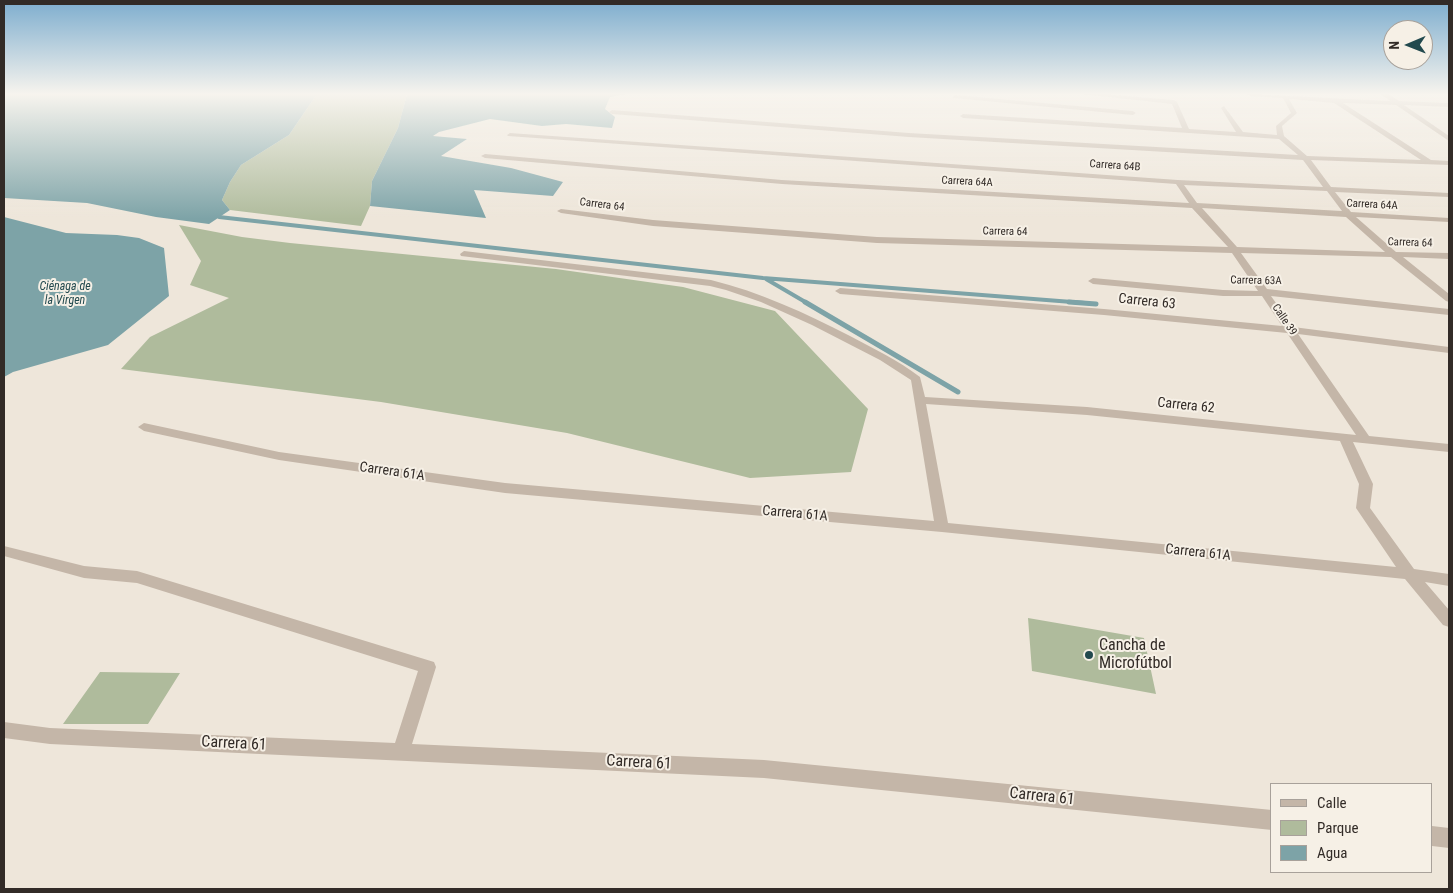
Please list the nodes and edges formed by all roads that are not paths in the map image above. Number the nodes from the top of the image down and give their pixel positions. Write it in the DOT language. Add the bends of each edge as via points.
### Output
graph roads {
  1 [pos="510,136"];
  2 [pos="921,136"];
  3 [pos="1263,136"];
  4 [pos="1389,136"];
  5 [pos="1281,137"];
  6 [pos="485,156"];
  7 [pos="1305,158"];
  8 [pos="1430,162"];
  9 [pos="1449,163"];
  10 [pos="1178,182"];
  11 [pos="1331,189"];
  12 [pos="1449,195"];
  13 [pos="1196,207"];
  14 [pos="561,211"];
  15 [pos="1349,215"];
  16 [pos="1449,220"];
  17 [pos="1234,249"];
  18 [pos="464,254"];
  19 [pos="1392,254"];
  20 [pos="1449,256"];
  21 [pos="1093,281"];
  22 [pos="840,290"];
  23 [pos="1265,292"];
  24 [pos="1449,299"];
  25 [pos="1449,312"];
  26 [pos="1290,330"];
  27 [pos="1449,350"];
  28 [pos="920,400"];
  29 [pos="144,427"];
  30 [pos="1344,436"];
  31 [pos="1365,439"];
  32 [pos="1449,448"];
  33 [pos="942,528"];
  34 [pos="4,551"];
  35 [pos="1409,574"];
  36 [pos="1449,580"];
  37 [pos="1449,621"];
  38 [pos="4,730"];
  39 [pos="401,752"];
  40 [pos="1270,820"];
  41 [pos="1433,836"];
  42 [pos="1449,838"];
  1 -- 10 [label="street, Carrera 64B"];
  2 -- 7 [label="street"];
  3 -- 5 [label="street"];
  4 -- 8 [label="street"];
  5 -- 7 [label="street"];
  6 -- 13 [label="street, Carrera 64A" via="782,182"];
  7 -- 8 [label="street"];
  7 -- 11 [label="street"];
  8 -- 9 [label="street"];
  10 -- 11 [label="street, Carrera 64B"];
  10 -- 13 [label="street, Calle 39"];
  11 -- 12 [label="street, Carrera 64B"];
  11 -- 15 [label="street"];
  13 -- 15 [label="street, Carrera 64A"];
  13 -- 17 [label="street, Calle 39"];
  14 -- 17 [label="street, Carrera 64" via="653,223 877,240"];
  15 -- 16 [label="street, Carrera 64A"];
  15 -- 19 [label="street"];
  17 -- 19 [label="street, Carrera 64"];
  17 -- 23 [label="street, Calle 39"];
  18 -- 28 [label="street" via="710,283 742,291 829,330 906,371 916,379"];
  19 -- 20 [label="street, Carrera 64"];
  19 -- 24 [label="street"];
  21 -- 23 [label="street, Carrera 63A" via="1223,293"];
  22 -- 26 [label="street, Carrera 63"];
  23 -- 25 [label="street, Carrera 63A"];
  23 -- 26 [label="street, Calle 39"];
  26 -- 27 [label="street, Carrera 63"];
  26 -- 31 [label="street, Calle 39"];
  28 -- 30 [label="street, Carrera 62" via="1087,411"];
  28 -- 33 [label="street"];
  29 -- 33 [label="street, Carrera 61A" via="279,456 505,488"];
  30 -- 31 [label="street, Carrera 62"];
  30 -- 35 [label="street" via="1366,484 1363,508"];
  31 -- 32 [label="street, Carrera 62"];
  33 -- 35 [label="street, Carrera 61A"];
  34 -- 39 [label="street" via="84,572 137,577 428,667"];
  35 -- 36 [label="street, Carrera 61A"];
  35 -- 37 [label="street"];
  38 -- 39 [label="street, Carrera 61" via="50,736"];
  39 -- 40 [label="street, Carrera 61" via="764,769"];
  41 -- 42 [label="street"];
}
